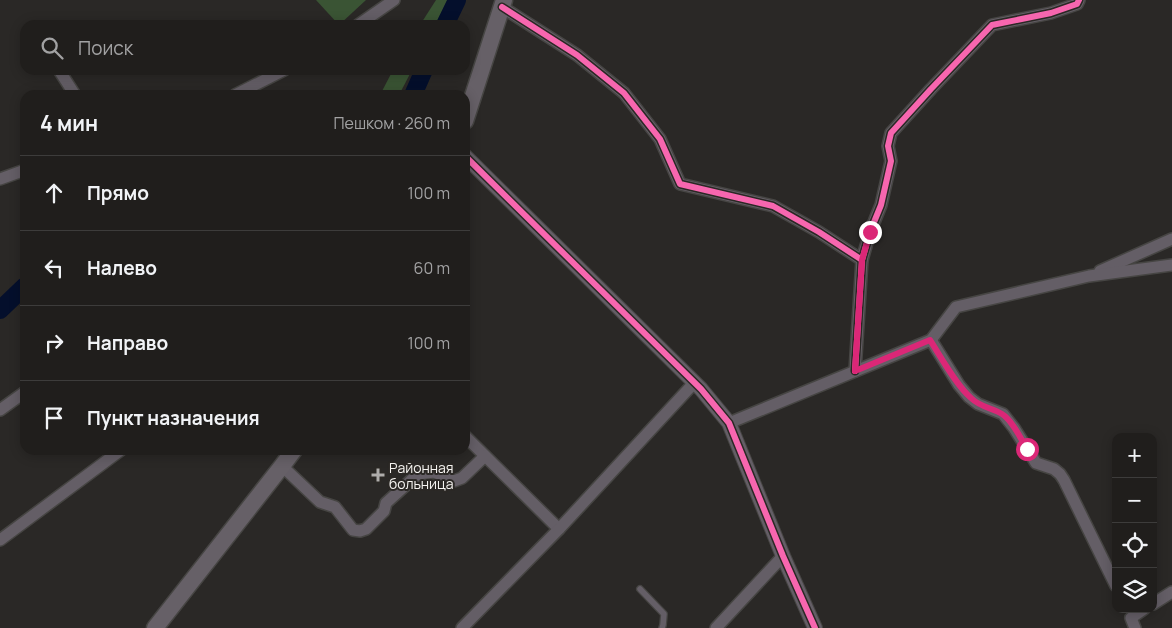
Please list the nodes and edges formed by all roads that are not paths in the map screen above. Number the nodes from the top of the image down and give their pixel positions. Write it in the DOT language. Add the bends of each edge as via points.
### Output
graph roads {
  1 [pos="394,0"];
  2 [pos="1078,0"];
  3 [pos="503,4"];
  4 [pos="365,20"];
  5 [pos="63,75"];
  6 [pos="274,75"];
  7 [pos="72,90"];
  8 [pos="245,90"];
  9 [pos="470,106"];
  10 [pos="470,161"];
  11 [pos="20,172"];
  12 [pos="0,179"];
  13 [pos="1172,239"];
  14 [pos="862,260"];
  15 [pos="1172,265"];
  16 [pos="1089,276"];
  17 [pos="930,340"];
  18 [pos="855,371"];
  19 [pos="694,383"];
  20 [pos="20,396"];
  21 [pos="0,410"];
  22 [pos="729,423"];
  23 [pos="470,441"];
  24 [pos="115,455"];
  25 [pos="290,455"];
  26 [pos="485,456"];
  27 [pos="282,466"];
  28 [pos="559,529"];
  29 [pos="0,540"];
  30 [pos="783,556"];
  31 [pos="1112,578"];
  32 [pos="640,589"];
  33 [pos="1172,592"];
  34 [pos="1157,601"];
  35 [pos="154,628"];
  36 [pos="462,628"];
  37 [pos="662,628"];
  38 [pos="716,628"];
  39 [pos="815,628"];
  1 -- 4 [label="street"];
  2 -- 14 [label="street" via="1077,4 1051,13 992,26 891,133 888,146 891,161 881,205"];
  3 -- 9 [label="main road"];
  3 -- 14 [label="street" via="577,55 624,93 660,139 680,184 773,206"];
  5 -- 7 [label="street"];
  6 -- 8 [label="street"];
  10 -- 19 [label="street"];
  11 -- 12 [label="street"];
  13 -- 16 [label="street"];
  14 -- 18 [label="street"];
  15 -- 16 [label="street"];
  16 -- 17 [label="street" via="956,307"];
  17 -- 18 [label="street"];
  17 -- 31 [label="street" via="969,397 1003,414 1036,463 1060,474"];
  18 -- 22 [label="street"];
  19 -- 22 [label="street"];
  19 -- 28 [label="street"];
  20 -- 21 [label="street"];
  22 -- 30 [label="street"];
  23 -- 26 [label="street"];
  24 -- 29 [label="street"];
  25 -- 27 [label="main road"];
  26 -- 27 [label="street" via="462,478 454,481 434,472 418,474 386,503 384,511 366,529 360,531 353,530 335,507 320,502"];
  26 -- 28 [label="street"];
  27 -- 35 [label="main road"];
  28 -- 36 [label="street"];
  30 -- 38 [label="street"];
  30 -- 39 [label="street"];
  32 -- 37 [label="lane" via="664,614"];
  33 -- 34 [label="street"];
}
